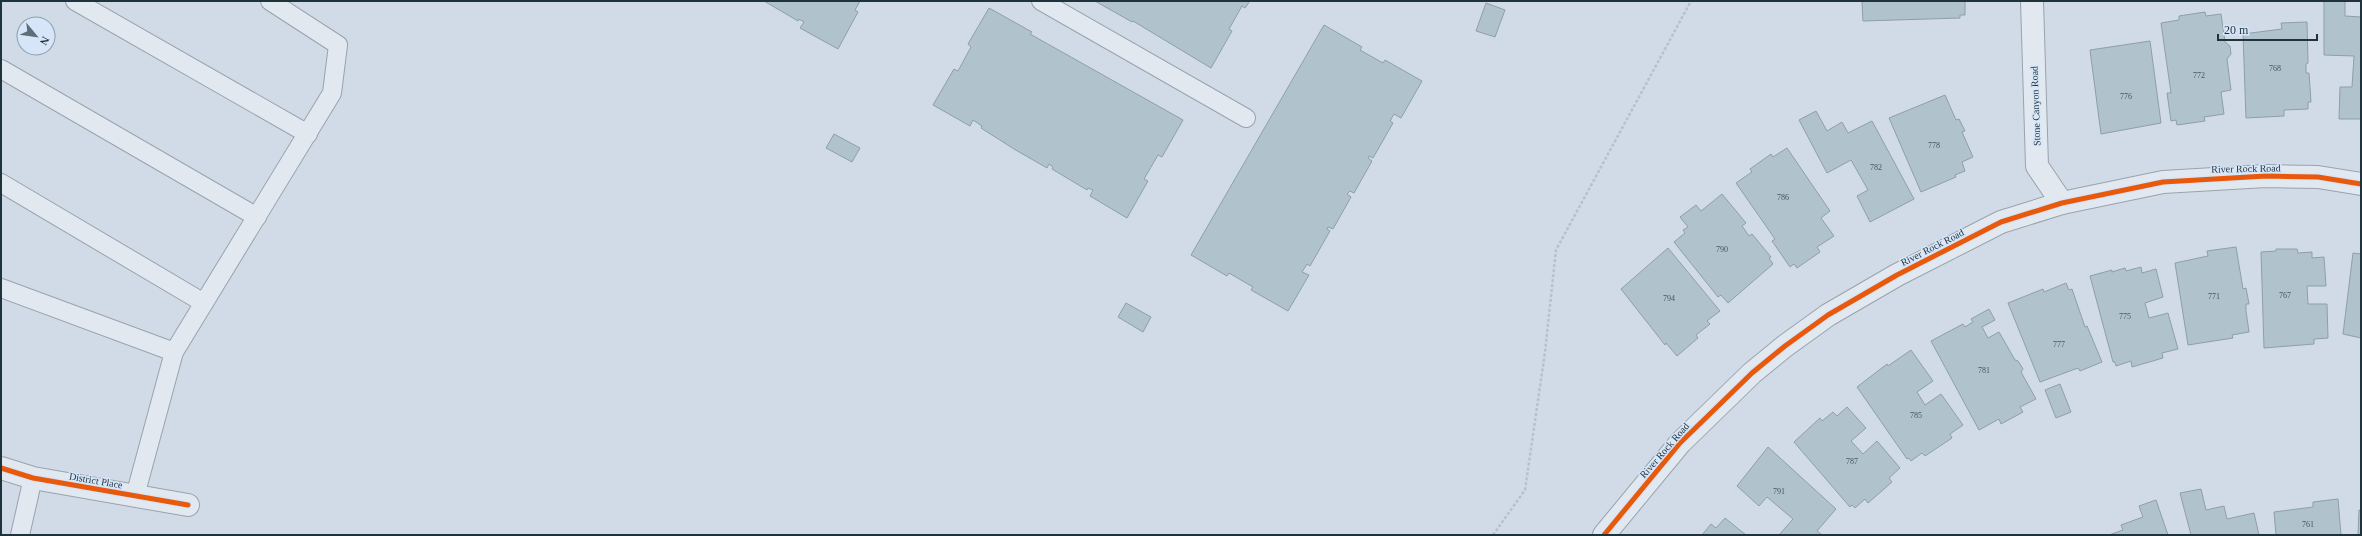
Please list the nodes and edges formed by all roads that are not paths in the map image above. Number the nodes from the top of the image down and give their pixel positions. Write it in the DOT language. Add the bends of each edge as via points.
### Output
graph roads {
  1 [pos="75,1"];
  2 [pos="270,1"];
  3 [pos="1041,1"];
  4 [pos="2032,1"];
  5 [pos="1,69"];
  6 [pos="1246,118"];
  7 [pos="308,134"];
  8 [pos="1,183"];
  9 [pos="2361,184"];
  10 [pos="2062,203"];
  11 [pos="257,217"];
  12 [pos="1,288"];
  13 [pos="204,302"];
  14 [pos="174,352"];
  15 [pos="1,468"];
  16 [pos="33,478"];
  17 [pos="135,496"];
  18 [pos="188,505"];
  19 [pos="20,535"];
  20 [pos="1604,535"];
  1 -- 7 [label="lane"];
  2 -- 7 [label="lane" via="338,45 332,94"];
  3 -- 6 [label="lane"];
  4 -- 10 [label="street, Stone Canyon Road" via="2037,166"];
  5 -- 11 [label="lane"];
  7 -- 11 [label="lane"];
  8 -- 13 [label="lane"];
  9 -- 10 [label="street, River Rock Road" via="2318,177 2215,177 2156,183"];
  10 -- 20 [label="street, River Rock Road" via="2001,222 1911,266 1828,315 1785,346 1752,373 1680,443"];
  11 -- 13 [label="lane"];
  12 -- 14 [label="lane"];
  13 -- 14 [label="lane"];
  14 -- 17 [label="lane"];
  15 -- 16 [label="street, District Place"];
  16 -- 17 [label="street, District Place"];
  16 -- 19 [label="lane"];
  17 -- 18 [label="street, District Place"];
}
